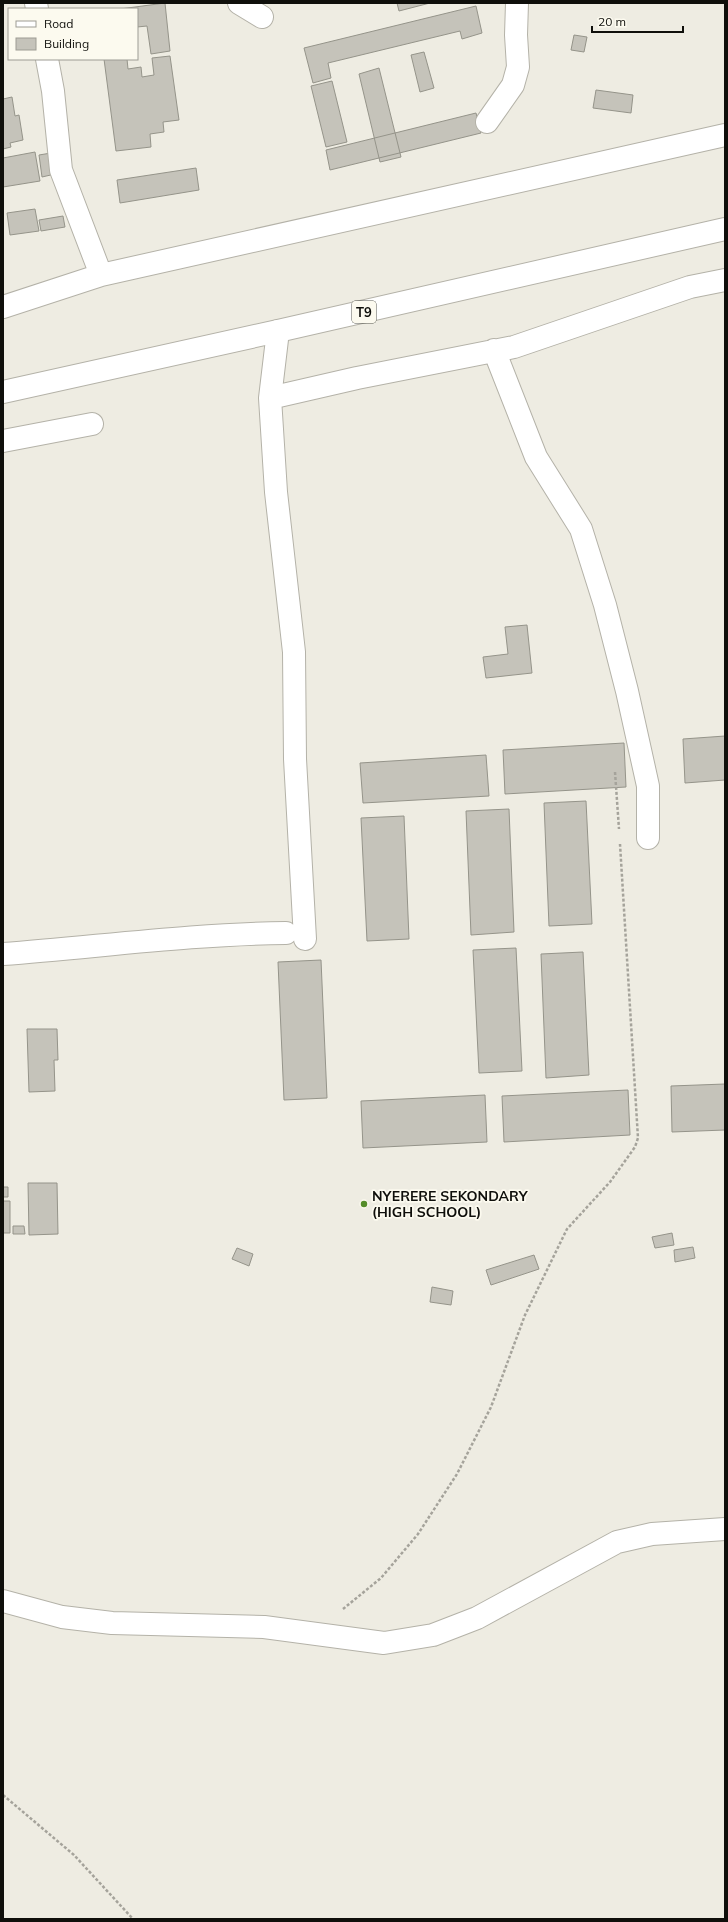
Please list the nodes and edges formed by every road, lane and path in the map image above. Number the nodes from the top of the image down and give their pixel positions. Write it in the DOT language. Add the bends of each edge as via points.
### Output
graph roads {
  1 [pos="239,3"];
  2 [pos="517,3"];
  3 [pos="262,17"];
  4 [pos="46,60"];
  5 [pos="487,122"];
  6 [pos="725,136"];
  7 [pos="725,229"];
  8 [pos="101,275"];
  9 [pos="725,280"];
  10 [pos="3,307"];
  11 [pos="278,331"];
  12 [pos="494,350"];
  13 [pos="3,392"];
  14 [pos="270,398"];
  15 [pos="92,424"];
  16 [pos="3,441"];
  17 [pos="615,771"];
  18 [pos="619,834"];
  19 [pos="648,838"];
  20 [pos="620,841"];
  21 [pos="3,954"];
  22 [pos="725,1529"];
  23 [pos="3,1601"];
  24 [pos="313,1634"];
  25 [pos="3,1795"];
  26 [pos="133,1919"];
  1 -- 3 [label="main road"];
  2 -- 5 [label="main road" via="518,67 513,85"];
  4 -- 8 [label="main road" via="61,170"];
  6 -- 8 [label="main road"];
  7 -- 11 [label="main road, T9"];
  8 -- 10 [label="main road"];
  9 -- 12 [label="main road" via="690,287 514,347"];
  11 -- 13 [label="main road, T9"];
  11 -- 14 [label="main road"];
  12 -- 14 [label="main road"];
  12 -- 19 [label="main road" via="536,457 581,529 605,605 648,786"];
  14 -- 21 [label="main road" via="276,492 294,652 295,936 226,934"];
  15 -- 16 [label="main road"];
  17 -- 18 [label="path"];
  20 -- 24 [label="path" via="638,1138 635,1147 610,1182 568,1229 525,1315 491,1407 457,1474 418,1534 381,1578"];
  22 -- 24 [label="main road" via="652,1534 617,1542 477,1618 433,1635 384,1643"];
  23 -- 24 [label="main road" via="62,1617 112,1623 264,1627"];
  25 -- 26 [label="path" via="74,1856"];
}
